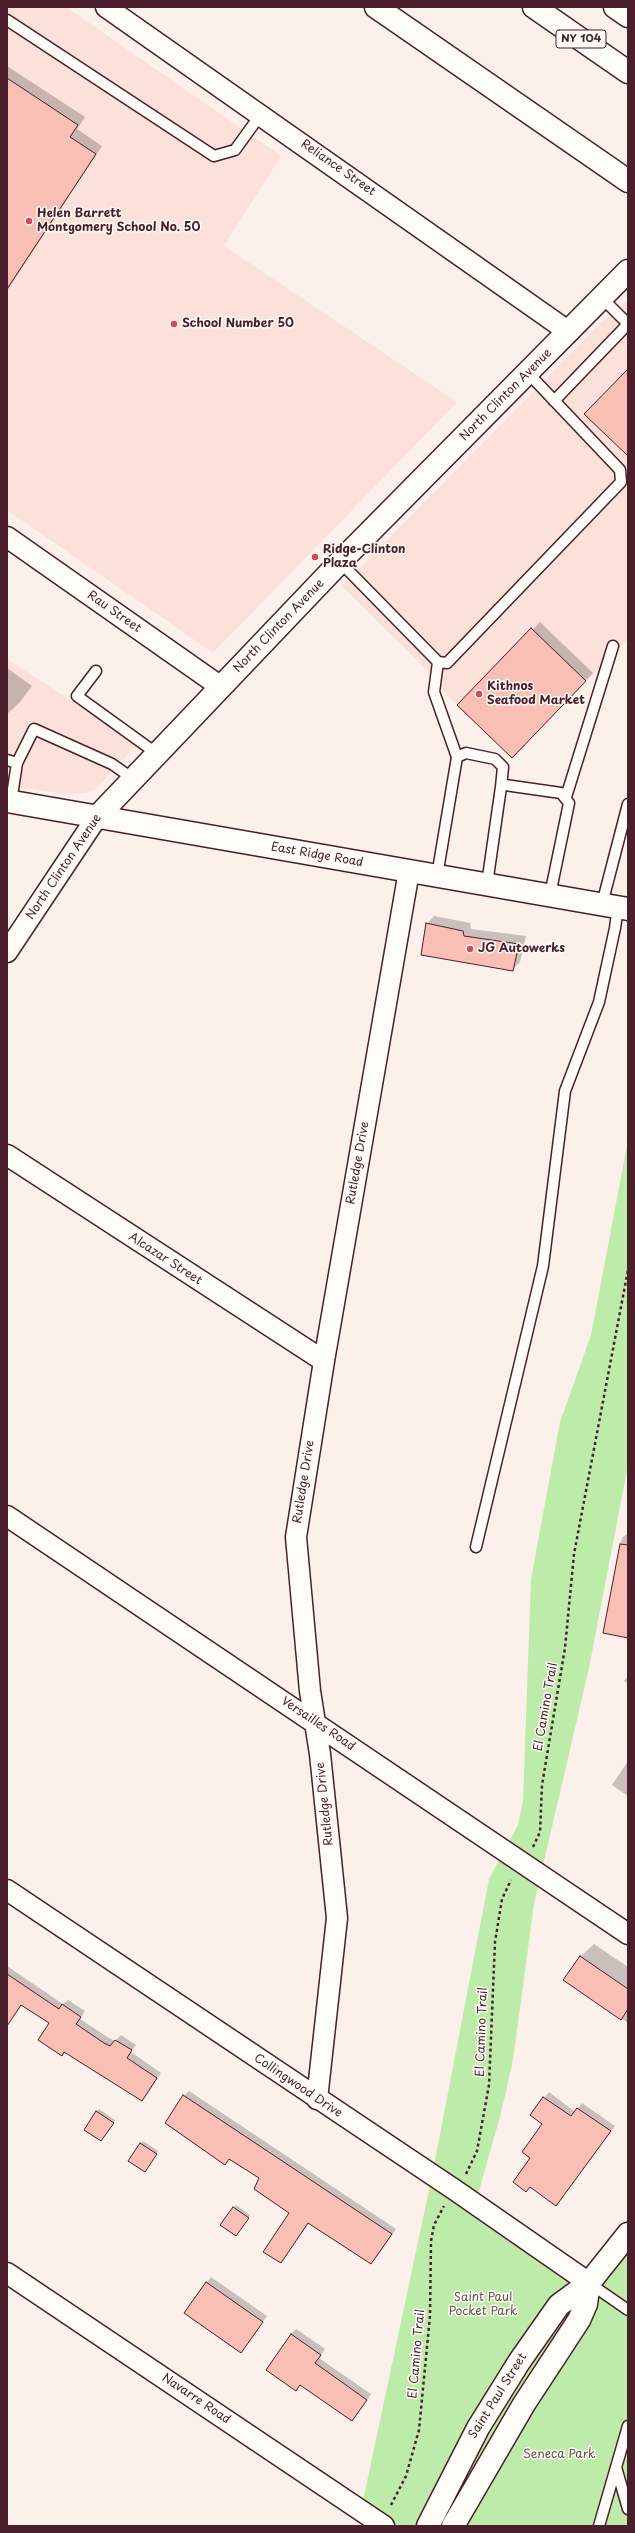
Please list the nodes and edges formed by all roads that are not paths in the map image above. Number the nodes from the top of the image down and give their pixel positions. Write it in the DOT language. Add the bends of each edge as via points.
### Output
graph roads {
  1 [pos="106,7"];
  2 [pos="376,7"];
  3 [pos="534,7"];
  4 [pos="615,7"];
  5 [pos="628,16"];
  6 [pos="7,20"];
  7 [pos="628,72"];
  8 [pos="261,114"];
  9 [pos="628,181"];
  10 [pos="628,271"];
  11 [pos="602,298"];
  12 [pos="628,324"];
  13 [pos="569,332"];
  14 [pos="528,373"];
  15 [pos="554,401"];
  16 [pos="7,537"];
  17 [pos="340,562"];
  18 [pos="613,646"];
  19 [pos="438,662"];
  20 [pos="96,671"];
  21 [pos="221,687"];
  22 [pos="156,753"];
  23 [pos="457,757"];
  24 [pos="12,761"];
  25 [pos="132,778"];
  26 [pos="501,787"];
  27 [pos="566,797"];
  28 [pos="9,802"];
  29 [pos="628,804"];
  30 [pos="97,817"];
  31 [pos="410,871"];
  32 [pos="437,876"];
  33 [pos="487,884"];
  34 [pos="550,895"];
  35 [pos="616,907"];
  36 [pos="7,952"];
  37 [pos="7,1154"];
  38 [pos="324,1361"];
  39 [pos="7,1516"];
  40 [pos="476,1547"];
  41 [pos="315,1722"];
  42 [pos="7,1890"];
  43 [pos="628,1934"];
  44 [pos="317,2099"];
  45 [pos="628,2234"];
  46 [pos="7,2273"];
  47 [pos="589,2283"];
  48 [pos="628,2310"];
  49 [pos="628,2426"];
  50 [pos="616,2467"];
  51 [pos="628,2509"];
  52 [pos="384,2526"];
  53 [pos="428,2526"];
  54 [pos="453,2526"];
  55 [pos="599,2526"];
  1 -- 8 [label="street, Reliance Street"];
  2 -- 9 [label="main road"];
  3 -- 7 [label="main road, NY 104"];
  4 -- 5 [label="main road"];
  6 -- 8 [label="lane" via="214,156 235,150"];
  8 -- 13 [label="street, Reliance Street"];
  10 -- 11 [label="main road, North Clinton Avenue"];
  11 -- 12 [label="lane"];
  11 -- 13 [label="main road, North Clinton Avenue"];
  12 -- 15 [label="lane"];
  13 -- 14 [label="main road, North Clinton Avenue"];
  14 -- 15 [label="lane"];
  14 -- 17 [label="main road, North Clinton Avenue"];
  15 -- 19 [label="lane" via="620,470 621,482 447,663"];
  16 -- 21 [label="street, Rau Street"];
  17 -- 19 [label="lane"];
  17 -- 21 [label="main road, North Clinton Avenue"];
  18 -- 27 [label="lane"];
  19 -- 23 [label="lane" via="434,692"];
  20 -- 22 [label="lane" via="77,696"];
  21 -- 22 [label="main road, North Clinton Avenue"];
  22 -- 25 [label="main road, North Clinton Avenue"];
  23 -- 26 [label="lane" via="466,753 495,759 503,767"];
  23 -- 32 [label="lane"];
  24 -- 25 [label="lane" via="34,729 112,764"];
  24 -- 28 [label="lane"];
  25 -- 30 [label="main road, North Clinton Avenue"];
  26 -- 27 [label="lane" via="505,785 561,793"];
  26 -- 33 [label="lane"];
  27 -- 34 [label="lane" via="568,803"];
  28 -- 30 [label="main road, East Ridge Road"];
  29 -- 35 [label="lane"];
  30 -- 31 [label="main road, East Ridge Road"];
  30 -- 36 [label="street, North Clinton Avenue"];
  31 -- 32 [label="main road, East Ridge Road"];
  31 -- 38 [label="street, Rutledge Drive"];
  32 -- 33 [label="main road, East Ridge Road"];
  33 -- 34 [label="main road, East Ridge Road"];
  34 -- 35 [label="main road, East Ridge Road"];
  35 -- 40 [label="lane" via="615,928 599,1002 565,1091 543,1266"];
  37 -- 38 [label="street, Alcazar Street" via="301,1349"];
  38 -- 41 [label="street, Rutledge Drive" via="296,1537"];
  39 -- 41 [label="street, Versailles Road"];
  41 -- 43 [label="street, Versailles Road"];
  41 -- 44 [label="street, Rutledge Drive" via="337,1918"];
  42 -- 44 [label="street, Collingwood Drive"];
  44 -- 47 [label="street, Collingwood Drive"];
  45 -- 47 [label="main road, Saint Paul Street"];
  46 -- 52 [label="street, Navarre Road"];
  47 -- 48 [label="lane"];
  47 -- 53 [label="main road, Saint Paul Street" via="559,2306 519,2362 478,2428"];
  47 -- 54 [label="main road" via="586,2304 579,2320 524,2404"];
  49 -- 50 [label="lane"];
  50 -- 51 [label="lane"];
  50 -- 55 [label="lane"];
}
